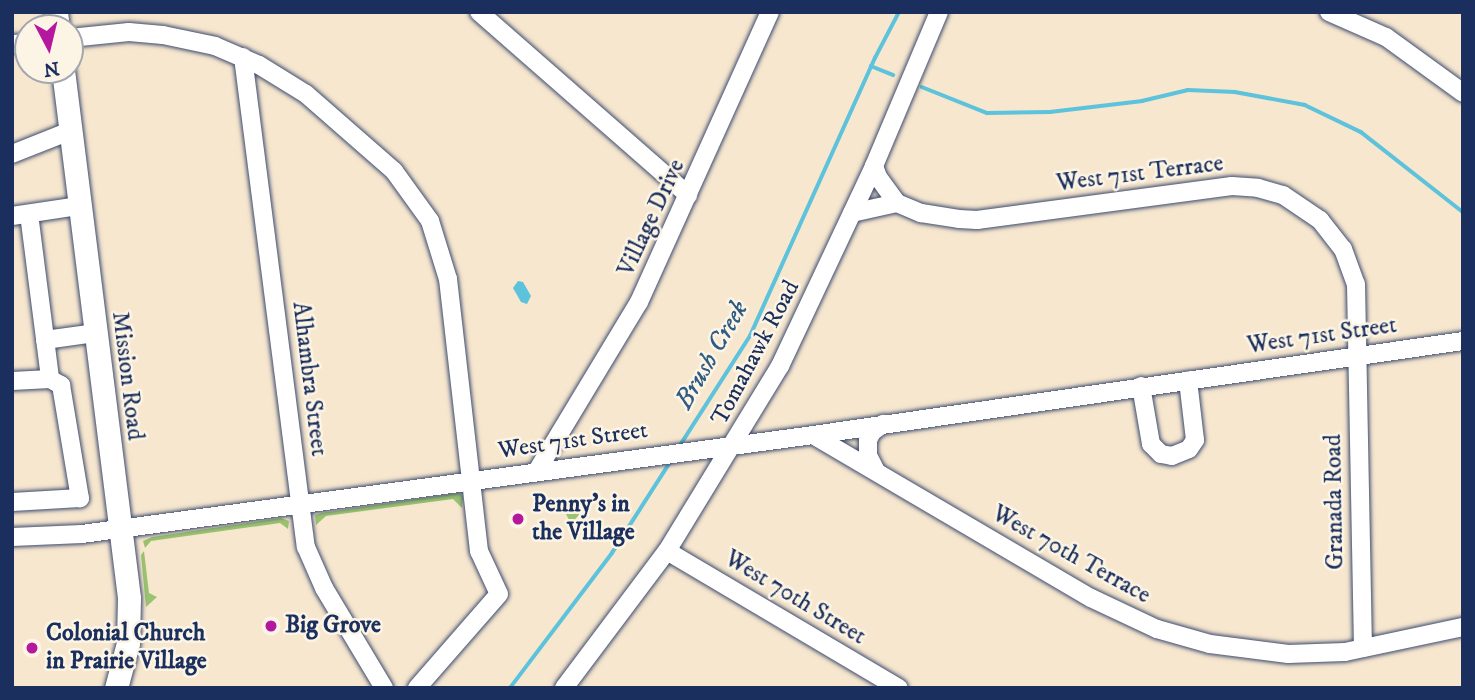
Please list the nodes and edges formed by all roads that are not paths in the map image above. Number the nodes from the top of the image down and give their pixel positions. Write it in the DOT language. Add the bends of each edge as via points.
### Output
graph roads {
  1 [pos="479,12"];
  2 [pos="939,12"];
  3 [pos="1329,12"];
  4 [pos="765,14"];
  5 [pos="84,36"];
  6 [pos="243,57"];
  7 [pos="65,84"];
  8 [pos="1463,93"];
  9 [pos="70,131"];
  10 [pos="12,154"];
  11 [pos="874,166"];
  12 [pos="688,195"];
  13 [pos="897,203"];
  14 [pos="79,206"];
  15 [pos="852,214"];
  16 [pos="20,215"];
  17 [pos="95,333"];
  18 [pos="45,340"];
  19 [pos="1463,341"];
  20 [pos="1358,356"];
  21 [pos="50,379"];
  22 [pos="1188,380"];
  23 [pos="12,382"];
  24 [pos="1141,386"];
  25 [pos="883,425"];
  26 [pos="559,435"];
  27 [pos="813,435"];
  28 [pos="736,443"];
  29 [pos="574,465"];
  30 [pos="537,471"];
  31 [pos="876,471"];
  32 [pos="471,480"];
  33 [pos="12,502"];
  34 [pos="300,504"];
  35 [pos="120,529"];
  36 [pos="12,537"];
  37 [pos="667,551"];
  38 [pos="1463,627"];
  39 [pos="1363,648"];
  40 [pos="580,679"];
  41 [pos="116,688"];
  42 [pos="384,688"];
  43 [pos="417,688"];
  44 [pos="564,688"];
  45 [pos="898,688"];
  1 -- 12 [label="street"];
  2 -- 11 [label="street, Tomahawk Road"];
  3 -- 8 [label="street" via="1386,37"];
  4 -- 12 [label="street, Village Drive"];
  5 -- 6 [label="street" via="163,35"];
  6 -- 32 [label="street" via="290,83 394,171 430,221 448,279"];
  6 -- 34 [label="street, Alhambra Street"];
  7 -- 9 [label="main road, Mission Road"];
  9 -- 10 [label="street"];
  9 -- 14 [label="main road, Mission Road"];
  11 -- 13 [label="street"];
  11 -- 15 [label="street, Tomahawk Road"];
  12 -- 26 [label="street, Village Drive" via="639,302"];
  13 -- 15 [label="street"];
  13 -- 20 [label="street, West 71st Terrace" via="921,213 977,220 1232,186 1283,195 1320,220 1349,262 1356,284"];
  14 -- 16 [label="street"];
  14 -- 17 [label="main road, Mission Road"];
  15 -- 28 [label="street, Tomahawk Road" via="780,366"];
  16 -- 18 [label="street"];
  17 -- 18 [label="street"];
  17 -- 35 [label="main road, Mission Road"];
  18 -- 21 [label="street"];
  19 -- 20 [label="street, West 71st Street"];
  20 -- 22 [label="street, West 71st Street"];
  20 -- 39 [label="street, Granada Road"];
  21 -- 23 [label="street"];
  21 -- 33 [label="street" via="61,385 80,498"];
  22 -- 24 [label="street, West 71st Street"];
  22 -- 24 [label="street" via="1195,440 1189,449 1172,456 1161,454 1151,444"];
  24 -- 25 [label="street, West 71st Street"];
  25 -- 27 [label="street, West 71st Street"];
  25 -- 31 [label="street" via="869,440 868,454"];
  26 -- 29 [label="street"];
  26 -- 30 [label="street, Village Drive"];
  27 -- 28 [label="street, West 71st Street"];
  27 -- 31 [label="street, West 70th Terrace"];
  28 -- 29 [label="street, West 71st Street"];
  28 -- 37 [label="street, Tomahawk Road"];
  29 -- 30 [label="street, West 71st Street"];
  30 -- 32 [label="street, West 71st Street"];
  31 -- 39 [label="street, West 70th Terrace" via="1091,598 1157,629 1259,652 1328,653"];
  32 -- 34 [label="street, West 71st Street"];
  32 -- 43 [label="street" via="479,551 499,594"];
  34 -- 35 [label="street, West 71st Street"];
  34 -- 42 [label="street, Alhambra Street" via="313,567"];
  35 -- 36 [label="street, West 71st Street"];
  35 -- 41 [label="main road, Mission Road" via="130,626"];
  37 -- 40 [label="street, Tomahawk Road"];
  37 -- 45 [label="street, West 70th Street"];
  38 -- 39 [label="street, West 70th Terrace"];
  40 -- 44 [label="street, Tomahawk Road"];
}
